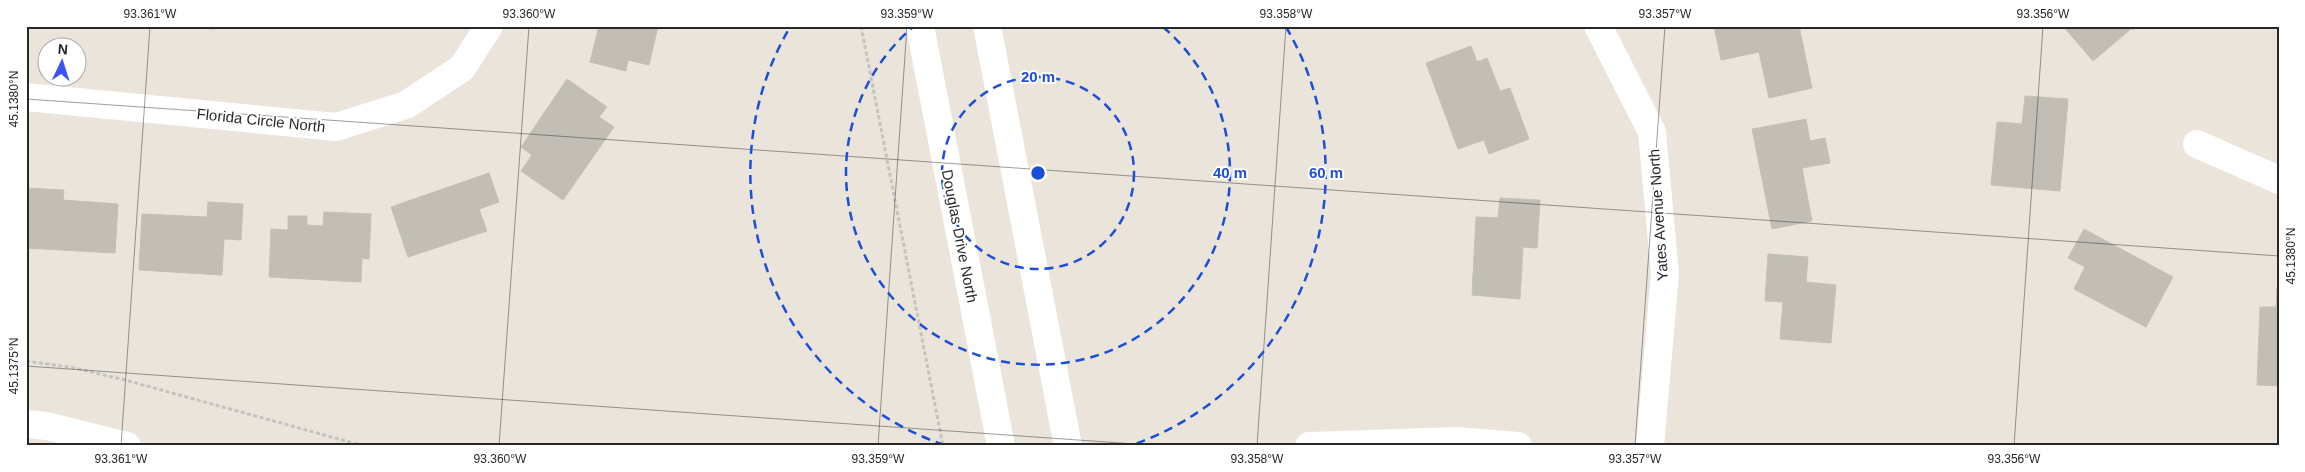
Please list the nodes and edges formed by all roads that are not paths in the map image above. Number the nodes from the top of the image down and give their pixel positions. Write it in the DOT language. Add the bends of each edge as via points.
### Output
graph roads {
  1 [pos="489,26"];
  2 [pos="920,26"];
  3 [pos="987,26"];
  4 [pos="1598,26"];
  5 [pos="26,97"];
  6 [pos="2197,144"];
  7 [pos="2279,180"];
  8 [pos="26,424"];
  9 [pos="127,446"];
  10 [pos="1001,446"];
  11 [pos="1068,446"];
  12 [pos="1309,446"];
  13 [pos="1518,446"];
  14 [pos="1650,446"];
  1 -- 5 [label="street, Florida Circle North" via="462,68 406,105 336,127"];
  2 -- 10 [label="street, Douglas Drive North"];
  3 -- 11 [label="street"];
  4 -- 14 [label="street, Yates Avenue North" via="1652,132 1665,274"];
  6 -- 7 [label="street"];
  8 -- 9 [label="street" via="47,426"];
  12 -- 13 [label="street" via="1456,441"];
}
